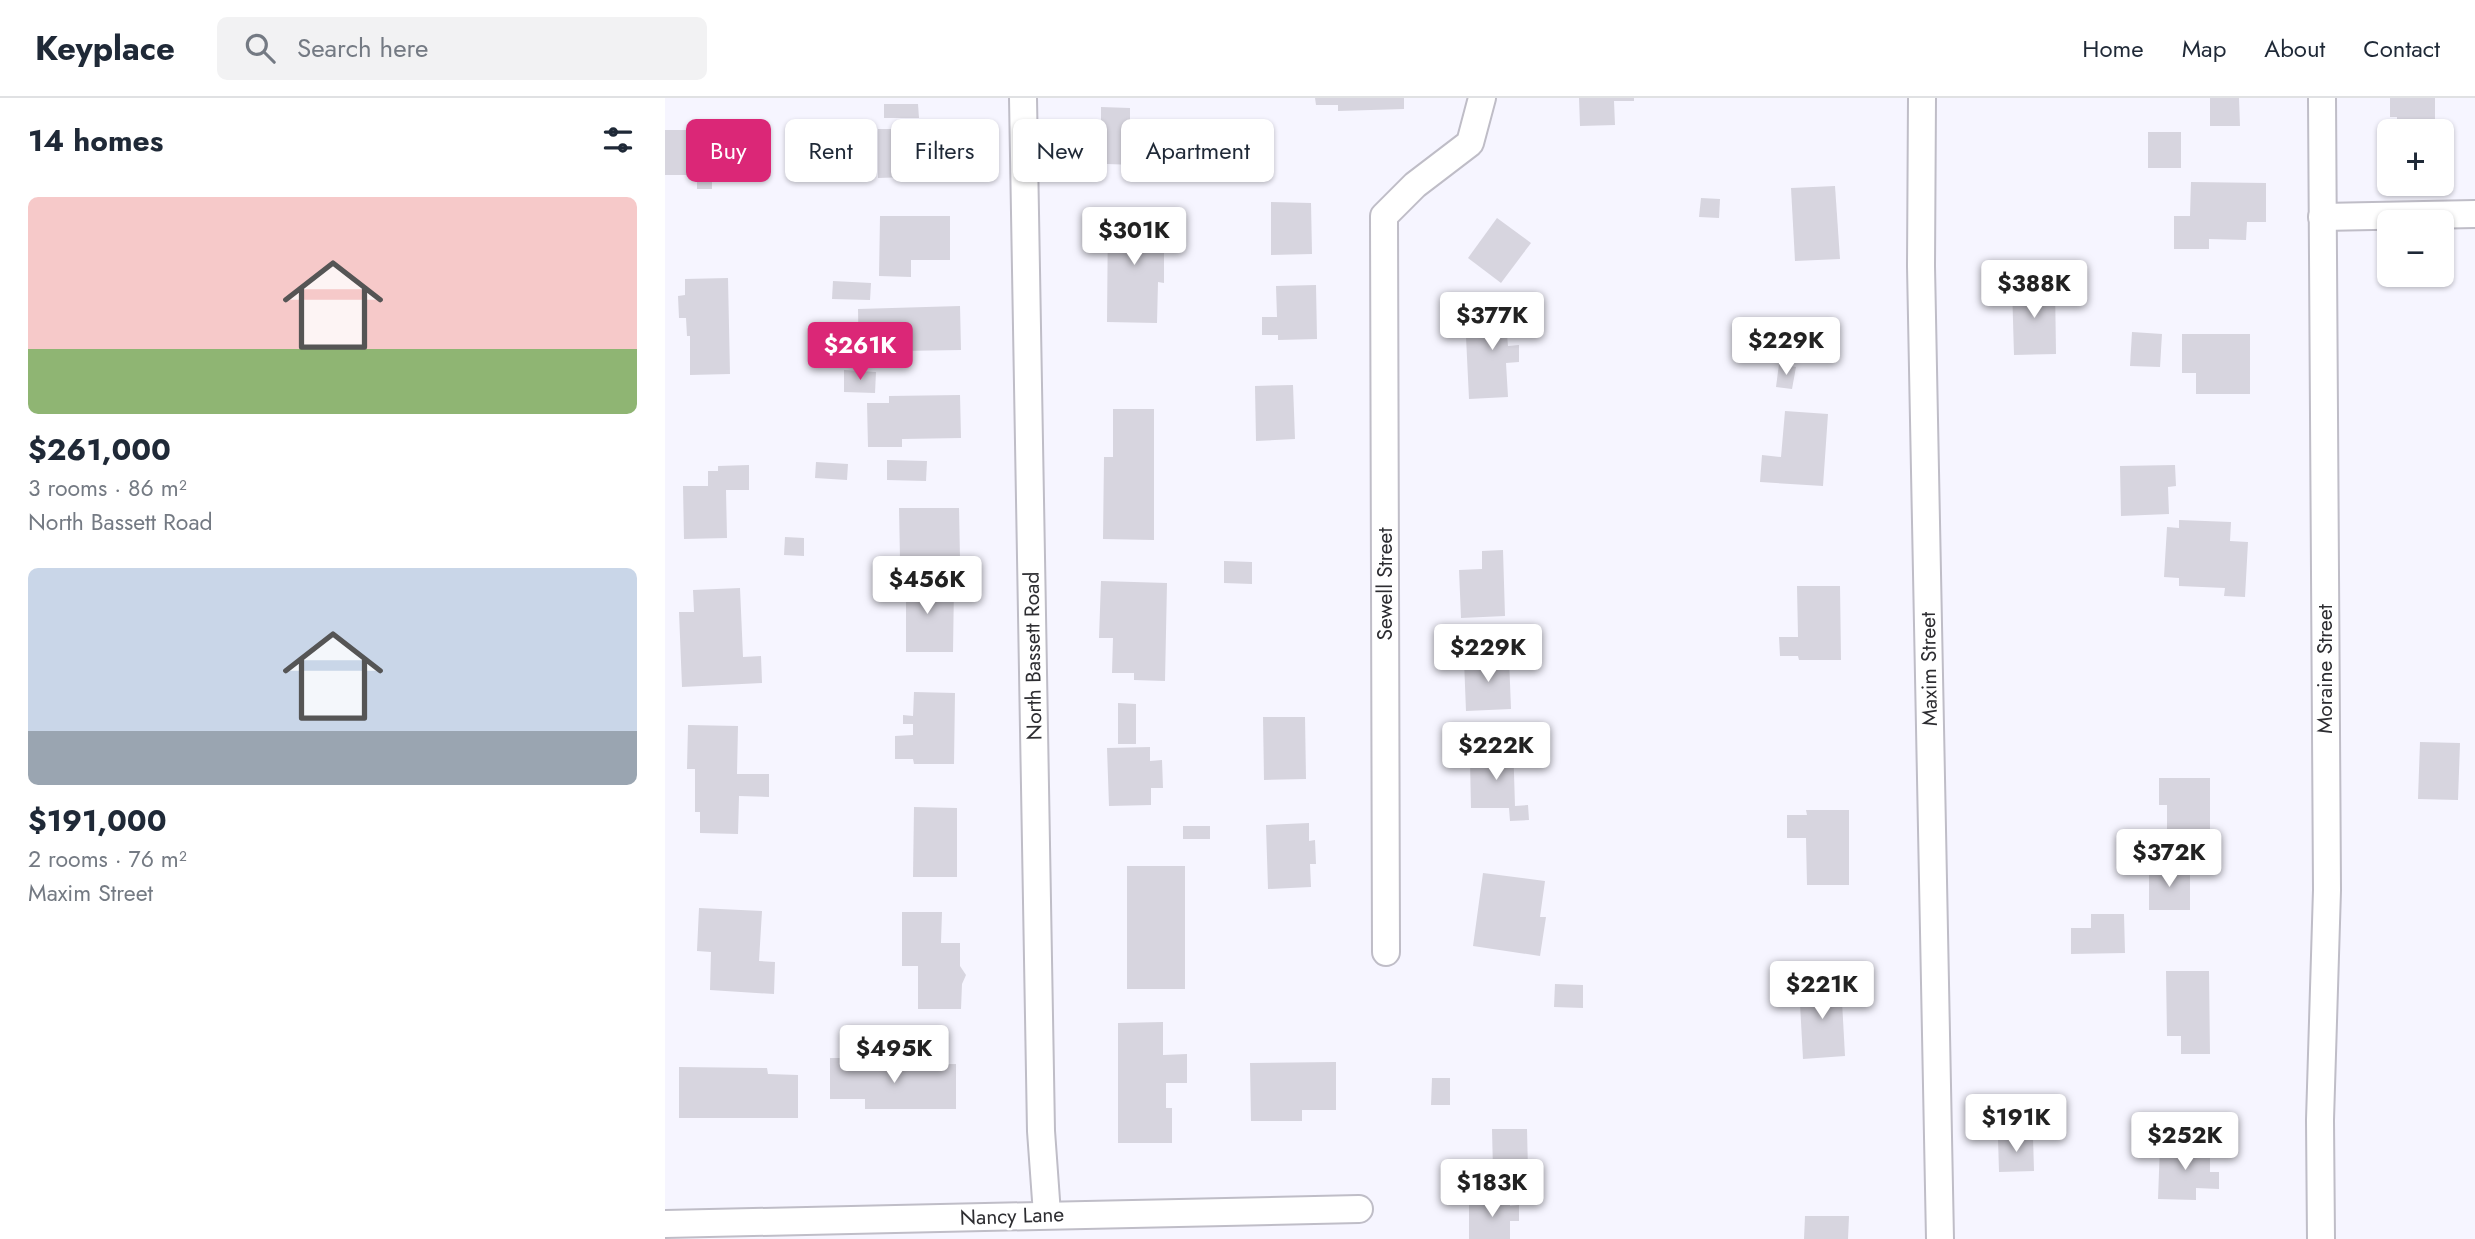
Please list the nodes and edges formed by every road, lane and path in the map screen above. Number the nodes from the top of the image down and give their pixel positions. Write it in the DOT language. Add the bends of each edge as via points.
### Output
graph roads {
  1 [pos="1023,98"];
  2 [pos="1482,98"];
  3 [pos="1922,98"];
  4 [pos="2322,98"];
  5 [pos="2475,214"];
  6 [pos="2322,217"];
  7 [pos="1386,952"];
  8 [pos="1359,1209"];
  9 [pos="1047,1214"];
  10 [pos="665,1224"];
  11 [pos="840,1231"];
  12 [pos="1940,1239"];
  13 [pos="2321,1239"];
  1 -- 9 [label="street, North Bassett Road" via="1041,1117"];
  2 -- 7 [label="street, Sewell Street" via="1470,143 1415,185 1384,216"];
  3 -- 12 [label="street, Maxim Street"];
  4 -- 6 [label="street, Moraine Street"];
  5 -- 6 [label="street"];
  6 -- 13 [label="street, Moraine Street" via="2327,890"];
  8 -- 9 [label="street, Nancy Lane"];
  9 -- 11 [label="street, Nancy Lane"];
  10 -- 11 [label="street, Nancy Lane"];
}
